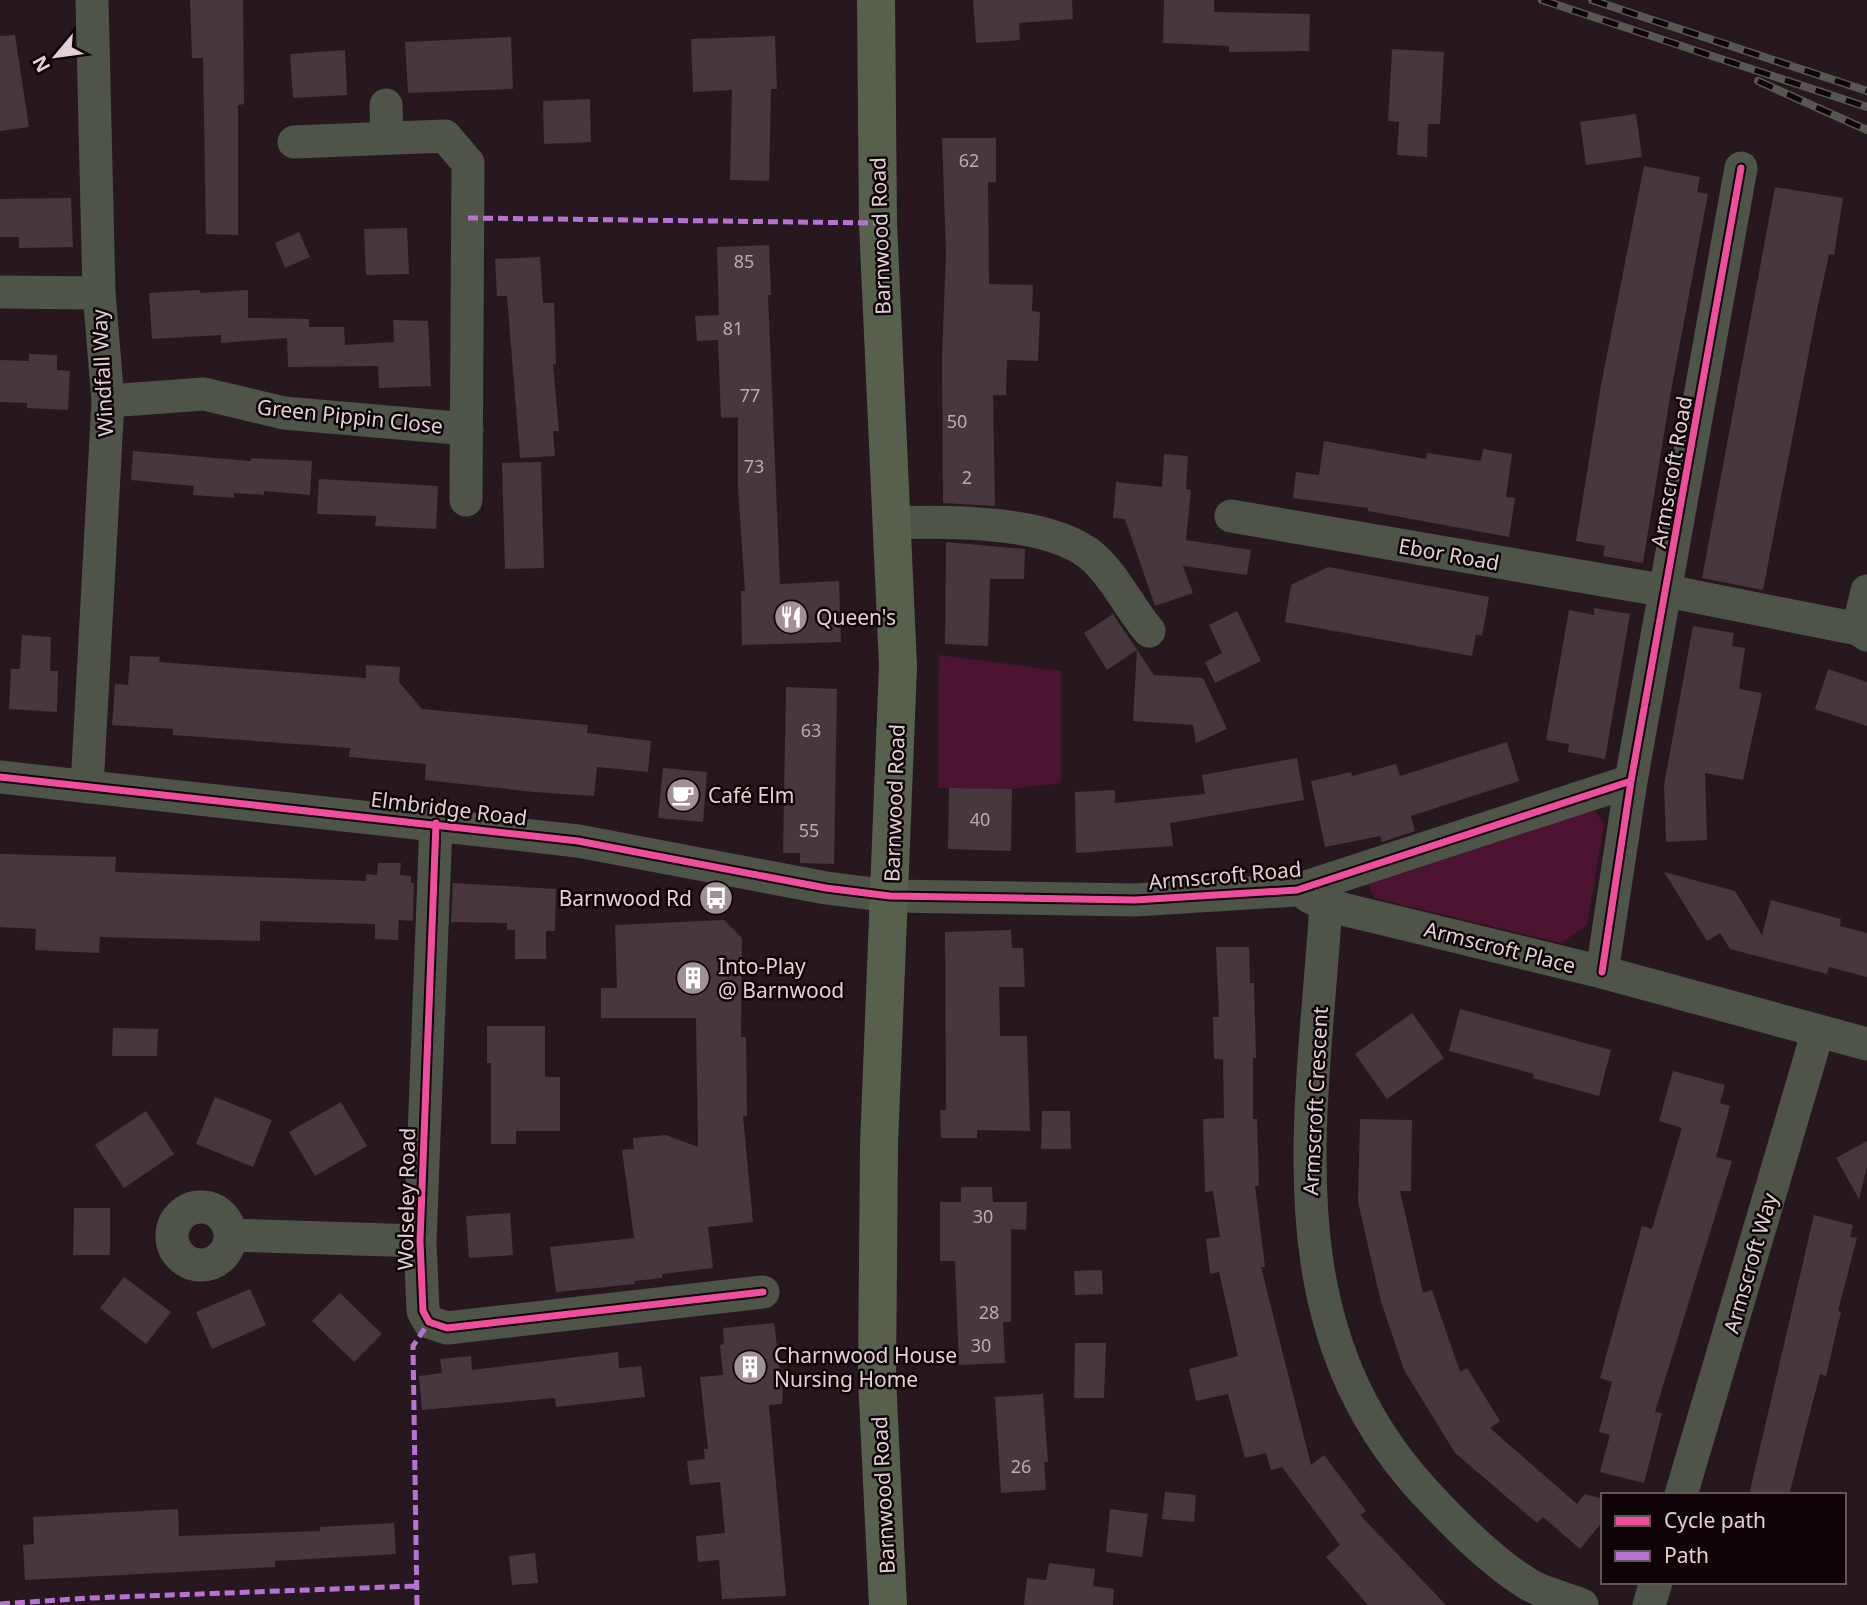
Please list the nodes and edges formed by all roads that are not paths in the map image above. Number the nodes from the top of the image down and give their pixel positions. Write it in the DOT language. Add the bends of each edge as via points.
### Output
graph roads {
  1 [pos="92,0"];
  2 [pos="876,0"];
  3 [pos="386,105"];
  4 [pos="387,138"];
  5 [pos="294,142"];
  6 [pos="1741,168"];
  7 [pos="0,292"];
  8 [pos="99,293"];
  9 [pos="108,401"];
  10 [pos="467,429"];
  11 [pos="466,500"];
  12 [pos="1231,516"];
  13 [pos="891,523"];
  14 [pos="1867,590"];
  15 [pos="1667,592"];
  16 [pos="1149,631"];
  17 [pos="1863,632"];
  18 [pos="0,777"];
  19 [pos="1631,781"];
  20 [pos="87,787"];
  21 [pos="436,823"];
  22 [pos="1297,890"];
  23 [pos="890,896"];
  24 [pos="1326,905"];
  25 [pos="1602,972"];
  26 [pos="1818,1031"];
  27 [pos="1867,1044"];
  28 [pos="231,1235"];
  29 [pos="420,1241"];
  30 [pos="763,1292"];
  31 [pos="1682,1493"];
  32 [pos="1655,1584"];
  33 [pos="888,1605"];
  34 [pos="1582,1605"];
  35 [pos="1649,1605"];
  1 -- 8 [label="street, Windfall Way"];
  2 -- 13 [label="main road, Barnwood Road" via="878,223"];
  3 -- 4 [label="street"];
  4 -- 5 [label="street, Green Pippin Close"];
  4 -- 10 [label="street, Green Pippin Close" via="445,136 468,163"];
  6 -- 15 [label="street, Armscroft Road"];
  7 -- 8 [label="street"];
  8 -- 9 [label="street, Windfall Way"];
  9 -- 10 [label="street, Green Pippin Close" via="204,394 284,413"];
  9 -- 20 [label="street, Windfall Way"];
  10 -- 11 [label="street, Green Pippin Close"];
  12 -- 15 [label="street, Ebor Road"];
  13 -- 16 [label="street" via="1006,526 1055,538 1092,556"];
  13 -- 23 [label="main road, Barnwood Road" via="898,666"];
  14 -- 17 [label="street"];
  15 -- 17 [label="street, Ebor Road"];
  15 -- 19 [label="street, Armscroft Road"];
  18 -- 20 [label="street, Elmbridge Road"];
  19 -- 22 [label="street, Armscroft Road"];
  19 -- 25 [label="street, Armscroft Road"];
  20 -- 21 [label="street, Elmbridge Road"];
  21 -- 23 [label="street, Elmbridge Road" via="578,841"];
  21 -- 29 [label="street, Wolseley Road"];
  22 -- 23 [label="street, Armscroft Road" via="1135,900"];
  22 -- 24 [label="street, Armscroft Place"];
  23 -- 33 [label="main road, Barnwood Road" via="879,1145 877,1364"];
  24 -- 25 [label="street, Armscroft Place"];
  24 -- 34 [label="street, Armscroft Crescent" via="1308,1186 1317,1276 1338,1352 1374,1428 1413,1480 1468,1536 1528,1584"];
  25 -- 26 [label="street, Armscroft Place"];
  26 -- 27 [label="street, Armscroft Place"];
  26 -- 31 [label="street, Armscroft Way"];
  28 -- 29 [label="street"];
  29 -- 30 [label="street, Wolseley Road" via="423,1311 429,1322 447,1328"];
  32 -- 35 [label="street"];
}
